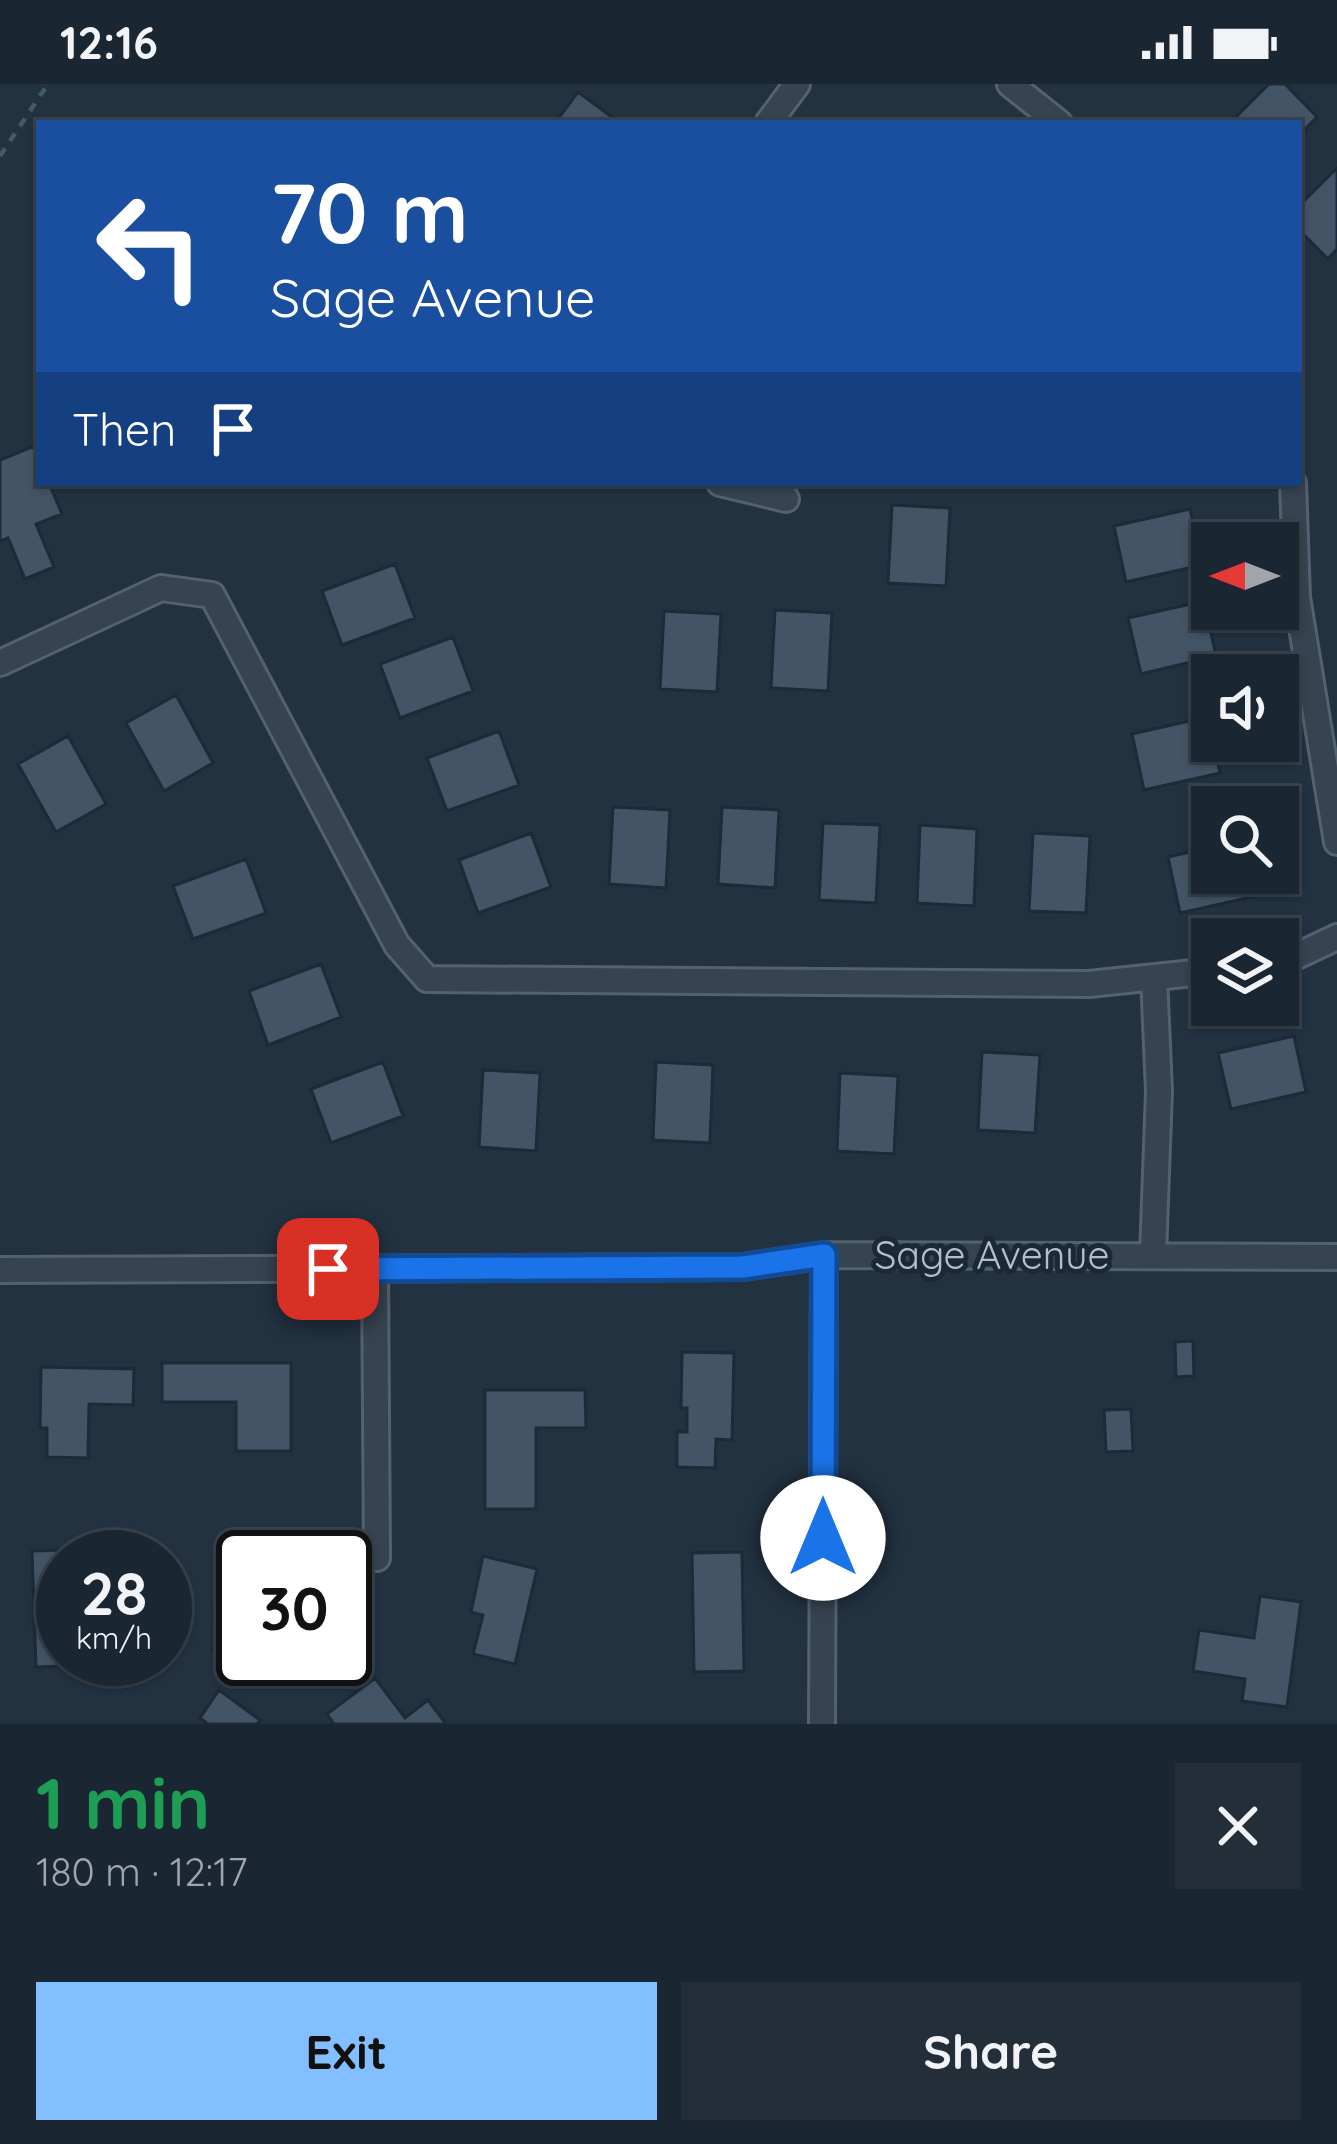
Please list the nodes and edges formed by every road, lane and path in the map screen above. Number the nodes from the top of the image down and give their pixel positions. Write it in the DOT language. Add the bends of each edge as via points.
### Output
graph roads {
  1 [pos="48,84"];
  2 [pos="797,84"];
  3 [pos="1010,84"];
  4 [pos="770,120"];
  5 [pos="1055,120"];
  6 [pos="0,156"];
  7 [pos="732,486"];
  8 [pos="1293,486"];
  9 [pos="786,499"];
  10 [pos="0,663"];
  11 [pos="1337,842"];
  12 [pos="1337,937"];
  13 [pos="1299,955"];
  14 [pos="1191,973"];
  15 [pos="1154,977"];
  16 [pos="824,1255"];
  17 [pos="1153,1256"];
  18 [pos="1337,1257"];
  19 [pos="375,1268"];
  20 [pos="0,1270"];
  21 [pos="377,1558"];
  22 [pos="822,1724"];
  1 -- 6 [label="path"];
  2 -- 4 [label="street"];
  3 -- 5 [label="street"];
  7 -- 9 [label="street"];
  8 -- 11 [label="street" via="1298,597"];
  10 -- 15 [label="street" via="161,588 212,595 397,945 427,979 1088,984"];
  12 -- 13 [label="street"];
  14 -- 15 [label="street"];
  15 -- 17 [label="street"];
  16 -- 17 [label="street, Sage Avenue"];
  16 -- 19 [label="street, Sage Avenue" via="743,1267"];
  16 -- 22 [label="street"];
  17 -- 18 [label="street, Sage Avenue"];
  19 -- 20 [label="street, Sage Avenue"];
  19 -- 21 [label="street"];
}
